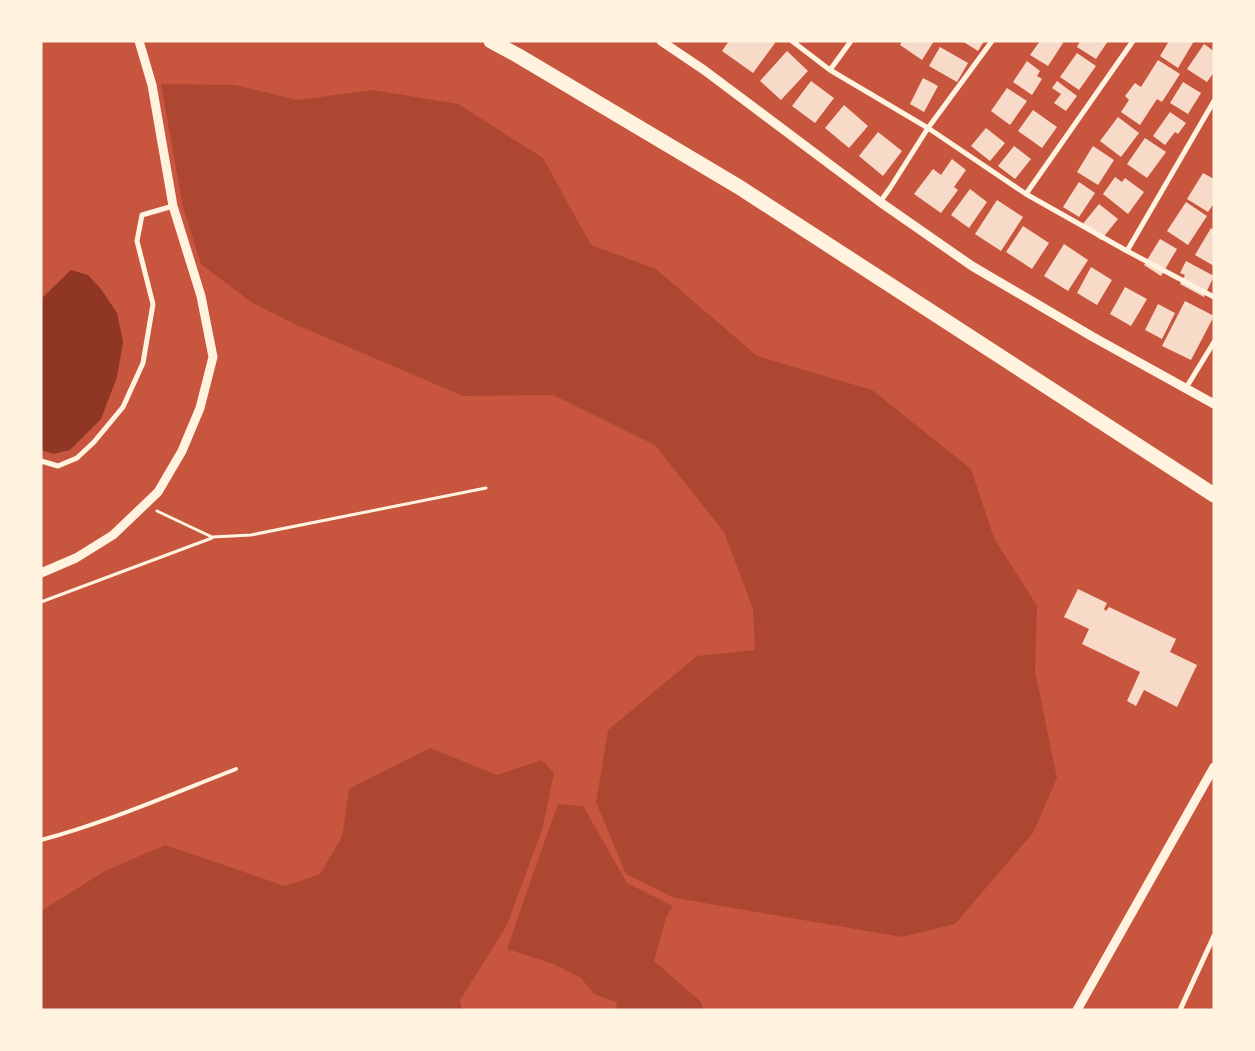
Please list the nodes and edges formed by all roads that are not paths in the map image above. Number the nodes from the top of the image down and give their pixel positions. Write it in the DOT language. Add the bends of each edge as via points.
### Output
graph roads {
  1 [pos="139,41"];
  2 [pos="490,41"];
  3 [pos="661,41"];
  4 [pos="792,41"];
  5 [pos="851,41"];
  6 [pos="992,41"];
  7 [pos="1133,41"];
  8 [pos="830,70"];
  9 [pos="1214,101"];
  10 [pos="928,128"];
  11 [pos="1026,194"];
  12 [pos="880,202"];
  13 [pos="173,206"];
  14 [pos="1127,252"];
  15 [pos="1214,297"];
  16 [pos="1214,342"];
  17 [pos="1186,388"];
  18 [pos="1214,404"];
  19 [pos="41,461"];
  20 [pos="1214,495"];
  21 [pos="41,573"];
  22 [pos="1214,766"];
  23 [pos="236,769"];
  24 [pos="41,840"];
  25 [pos="1214,936"];
  26 [pos="1078,1010"];
  27 [pos="1180,1010"];
  1 -- 13 [label="street" via="152,85"];
  2 -- 20 [label="highway" via="739,187"];
  3 -- 12 [label="street"];
  4 -- 8 [label="street"];
  5 -- 8 [label="street"];
  6 -- 10 [label="street"];
  7 -- 11 [label="street"];
  8 -- 10 [label="street"];
  9 -- 14 [label="street"];
  10 -- 11 [label="street"];
  10 -- 12 [label="street"];
  11 -- 14 [label="street"];
  12 -- 17 [label="street" via="972,266"];
  13 -- 19 [label="street" via="142,215 137,242 152,304 143,363 123,407 77,458 58,466"];
  13 -- 21 [label="street" via="202,296 213,358 200,408 182,451 158,492 145,506 113,535 76,558"];
  14 -- 15 [label="street"];
  16 -- 17 [label="street"];
  17 -- 18 [label="street"];
  22 -- 26 [label="street"];
  23 -- 24 [label="lane" via="133,810"];
  25 -- 27 [label="street"];
}
